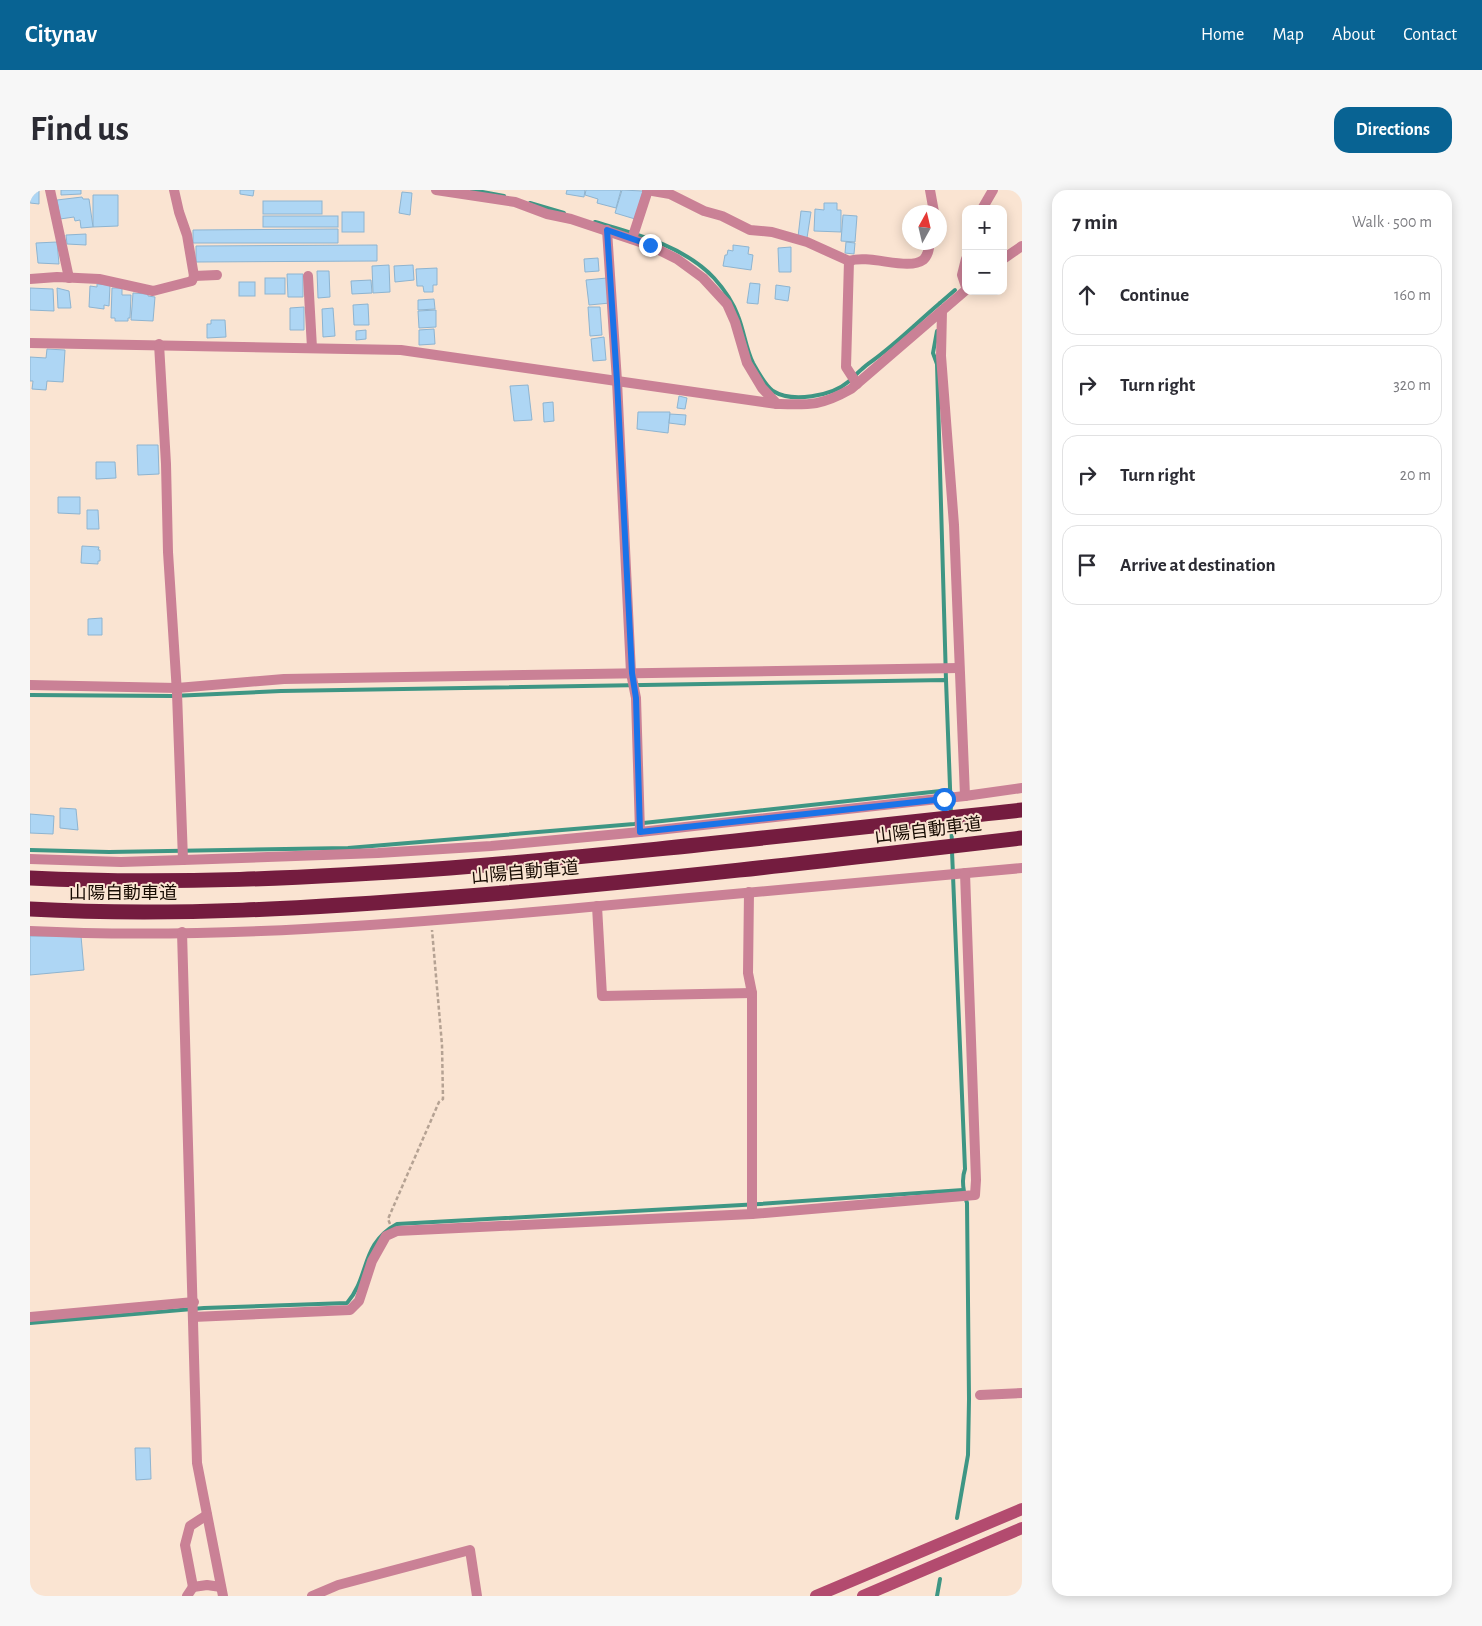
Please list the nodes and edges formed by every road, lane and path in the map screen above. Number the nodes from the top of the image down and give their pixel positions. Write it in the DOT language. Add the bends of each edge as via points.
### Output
graph roads {
  1 [pos="50,190"];
  2 [pos="174,190"];
  3 [pos="436,190"];
  4 [pos="648,190"];
  5 [pos="930,190"];
  6 [pos="993,190"];
  7 [pos="933,205"];
  8 [pos="984,205"];
  9 [pos="607,230"];
  10 [pos="633,235"];
  11 [pos="1022,246"];
  12 [pos="928,250"];
  13 [pos="1007,255"];
  14 [pos="850,261"];
  15 [pos="217,275"];
  16 [pos="194,276"];
  17 [pos="308,276"];
  18 [pos="30,278"];
  19 [pos="69,278"];
  20 [pos="962,293"];
  21 [pos="942,311"];
  22 [pos="30,343"];
  23 [pos="159,344"];
  24 [pos="312,348"];
  25 [pos="854,380"];
  26 [pos="617,381"];
  27 [pos="776,404"];
  28 [pos="955,668"];
  29 [pos="632,675"];
  30 [pos="30,686"];
  31 [pos="177,693"];
  32 [pos="1022,788"];
  33 [pos="961,797"];
  34 [pos="1022,810"];
  35 [pos="639,826"];
  36 [pos="1022,838"];
  37 [pos="183,854"];
  38 [pos="30,859"];
  39 [pos="1022,868"];
  40 [pos="962,873"];
  41 [pos="30,878"];
  42 [pos="748,892"];
  43 [pos="597,906"];
  44 [pos="30,909"];
  45 [pos="432,921"];
  46 [pos="30,931"];
  47 [pos="182,932"];
  48 [pos="752,993"];
  49 [pos="752,1207"];
  50 [pos="390,1223"];
  51 [pos="194,1309"];
  52 [pos="30,1316"];
  53 [pos="1022,1394"];
  54 [pos="980,1395"];
  55 [pos="1022,1509"];
  56 [pos="207,1515"];
  57 [pos="1022,1528"];
  58 [pos="193,1587"];
  59 [pos="222,1592"];
  60 [pos="187,1596"];
  61 [pos="312,1596"];
  62 [pos="477,1596"];
  63 [pos="816,1596"];
  64 [pos="863,1596"];
  1 -- 19 [label="street"];
  2 -- 16 [label="street"];
  3 -- 9 [label="street" via="515,202"];
  4 -- 10 [label="street"];
  4 -- 14 [label="street" via="670,194 750,230 772,232 807,242"];
  5 -- 7 [label="street"];
  6 -- 8 [label="street"];
  9 -- 10 [label="street"];
  9 -- 26 [label="street"];
  10 -- 27 [label="street" via="677,259 703,278 727,304 747,363"];
  11 -- 13 [label="street"];
  12 -- 14 [label="street" via="924,260 916,263"];
  14 -- 25 [label="street" via="846,367"];
  15 -- 16 [label="street"];
  16 -- 19 [label="street" via="192,280 152,291 99,279"];
  17 -- 24 [label="street"];
  18 -- 19 [label="street"];
  20 -- 21 [label="street"];
  21 -- 25 [label="street"];
  21 -- 28 [label="street" via="941,356 954,525"];
  22 -- 23 [label="street"];
  23 -- 24 [label="street"];
  23 -- 31 [label="street"];
  24 -- 26 [label="street" via="401,350"];
  25 -- 27 [label="street" via="831,401 809,405"];
  26 -- 27 [label="street"];
  26 -- 29 [label="street"];
  28 -- 29 [label="street"];
  28 -- 33 [label="street"];
  29 -- 31 [label="street" via="284,679"];
  29 -- 35 [label="street"];
  30 -- 31 [label="street"];
  31 -- 37 [label="street"];
  32 -- 33 [label="street"];
  33 -- 35 [label="street"];
  34 -- 41 [label="highway, 山陽自動車道" via="534,861 352,875 184,881"];
  35 -- 37 [label="street" via="491,846 378,853"];
  36 -- 44 [label="highway, 山陽自動車道" via="691,876 338,906 178,912"];
  37 -- 38 [label="street" via="121,862"];
  39 -- 40 [label="street"];
  40 -- 42 [label="street"];
  40 -- 49 [label="street" via="975,1195"];
  42 -- 43 [label="street"];
  42 -- 48 [label="street" via="748,973"];
  43 -- 45 [label="street"];
  43 -- 48 [label="street" via="602,996"];
  45 -- 47 [label="street"];
  45 -- 50 [label="path" via="443,1099 388,1219"];
  46 -- 47 [label="street" via="101,934"];
  47 -- 51 [label="street"];
  48 -- 49 [label="street"];
  49 -- 51 [label="street" via="397,1231 386,1236 372,1261 359,1301 350,1310"];
  51 -- 52 [label="street"];
  51 -- 56 [label="street" via="197,1463"];
  53 -- 54 [label="street"];
  55 -- 63 [label="street"];
  56 -- 58 [label="street" via="190,1526 185,1545"];
  56 -- 59 [label="street"];
  57 -- 64 [label="street"];
  58 -- 59 [label="street" via="208,1585"];
  58 -- 60 [label="street"];
  61 -- 62 [label="street" via="338,1585 470,1550"];
}
